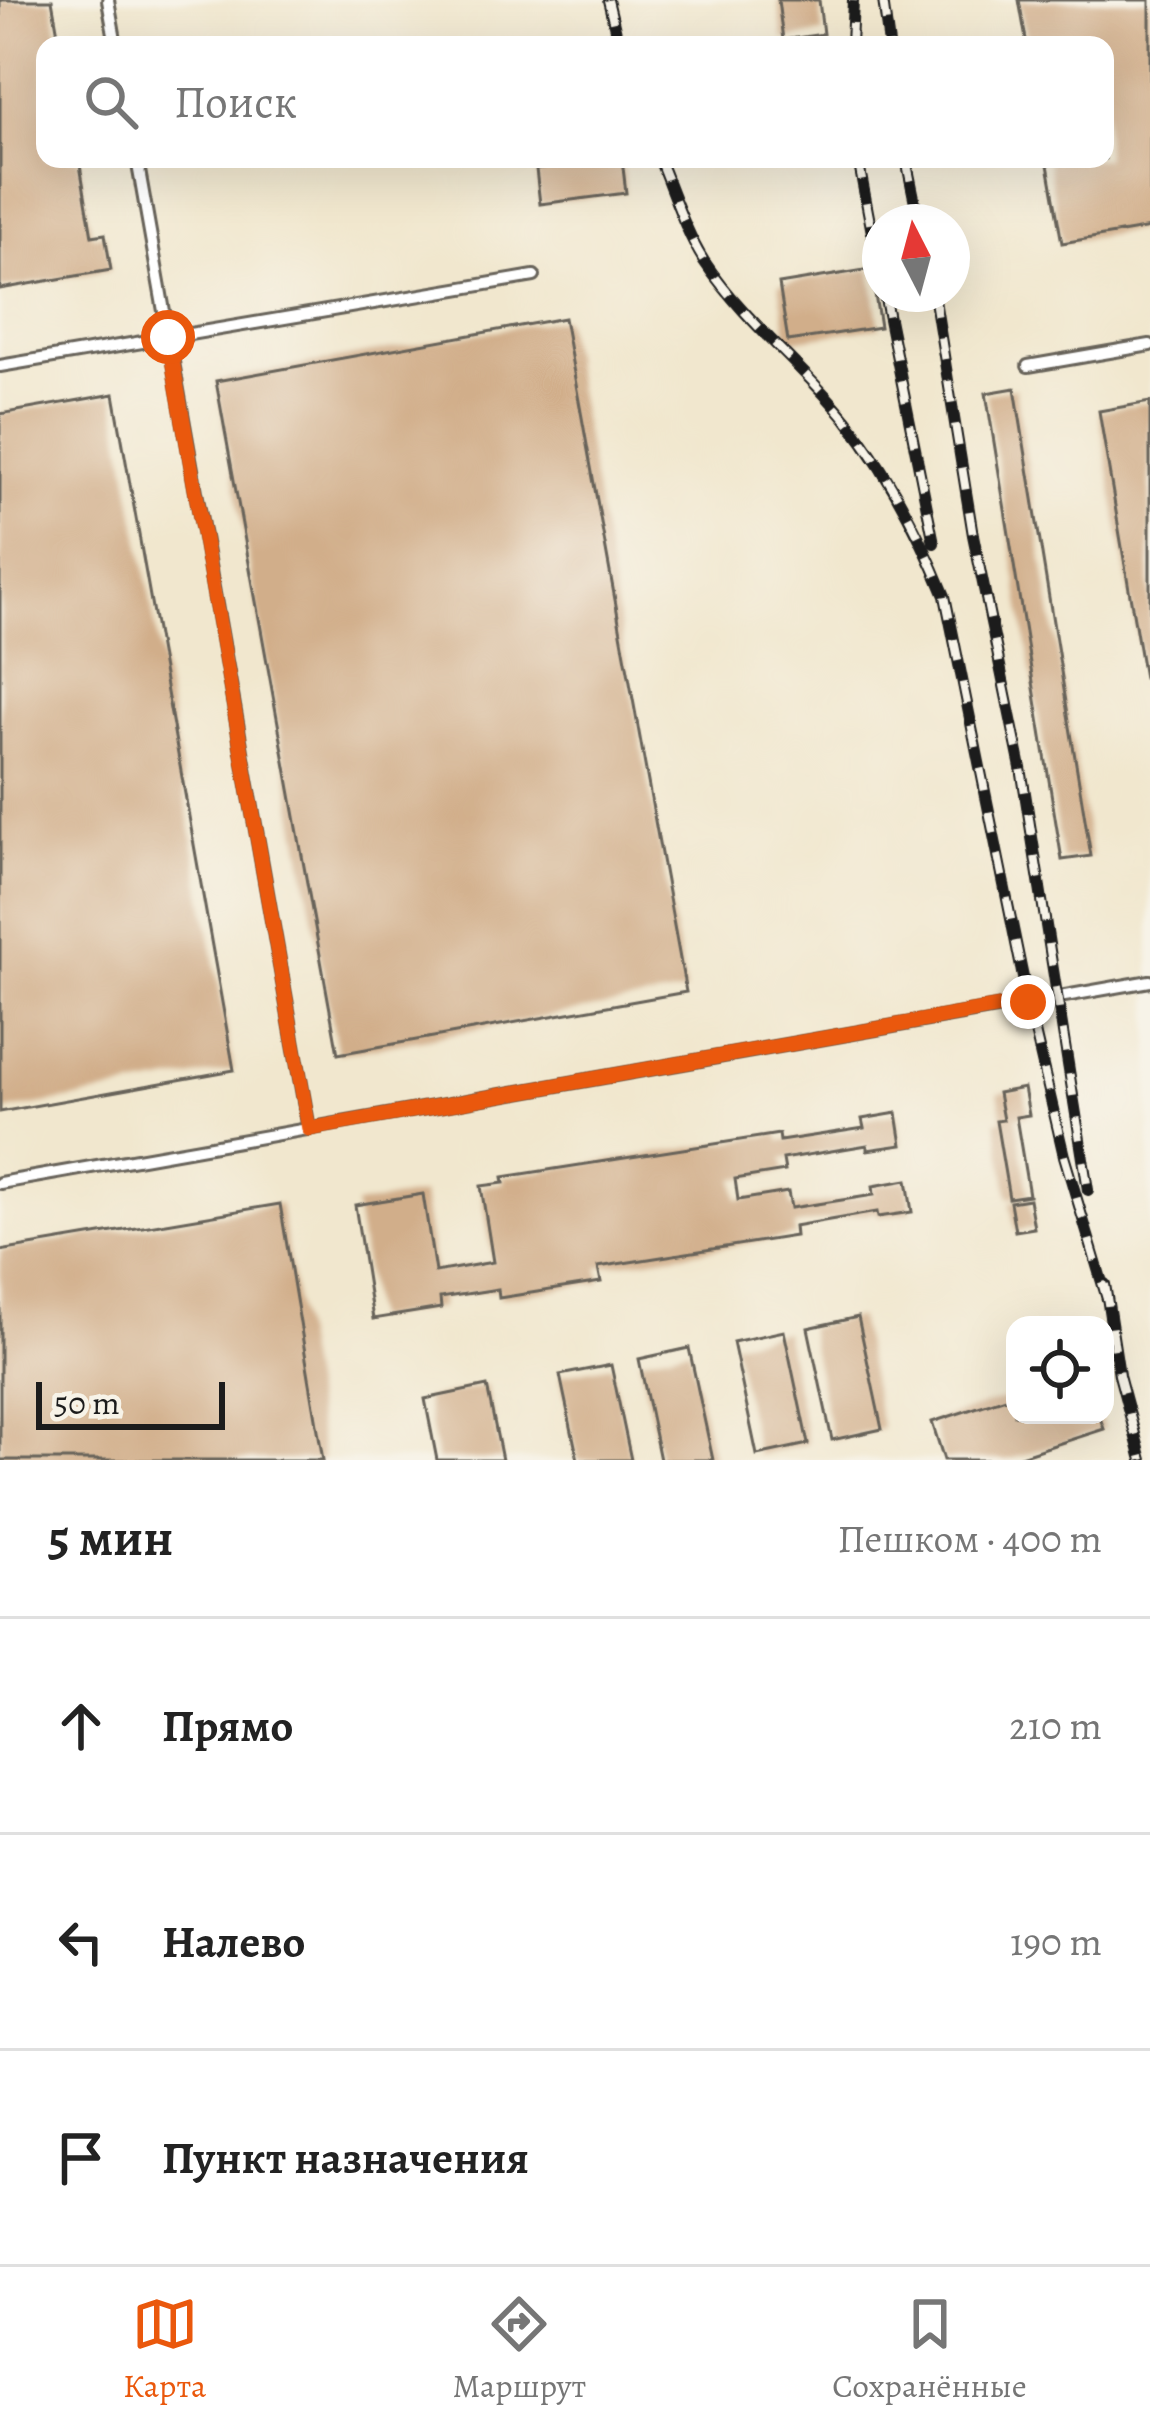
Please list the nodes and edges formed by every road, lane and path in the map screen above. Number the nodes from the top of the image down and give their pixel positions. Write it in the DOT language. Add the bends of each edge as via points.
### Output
graph roads {
  1 [pos="108,0"];
  2 [pos="114,36"];
  3 [pos="138,168"];
  4 [pos="534,276"];
  5 [pos="168,337"];
  6 [pos="1150,345"];
  7 [pos="0,366"];
  8 [pos="1028,366"];
  9 [pos="1150,981"];
  10 [pos="309,1129"];
  11 [pos="0,1183"];
  1 -- 2 [label="lane"];
  3 -- 5 [label="lane"];
  4 -- 5 [label="lane"];
  5 -- 7 [label="lane"];
  5 -- 10 [label="lane"];
  6 -- 8 [label="lane"];
  9 -- 10 [label="lane"];
  10 -- 11 [label="lane"];
}
